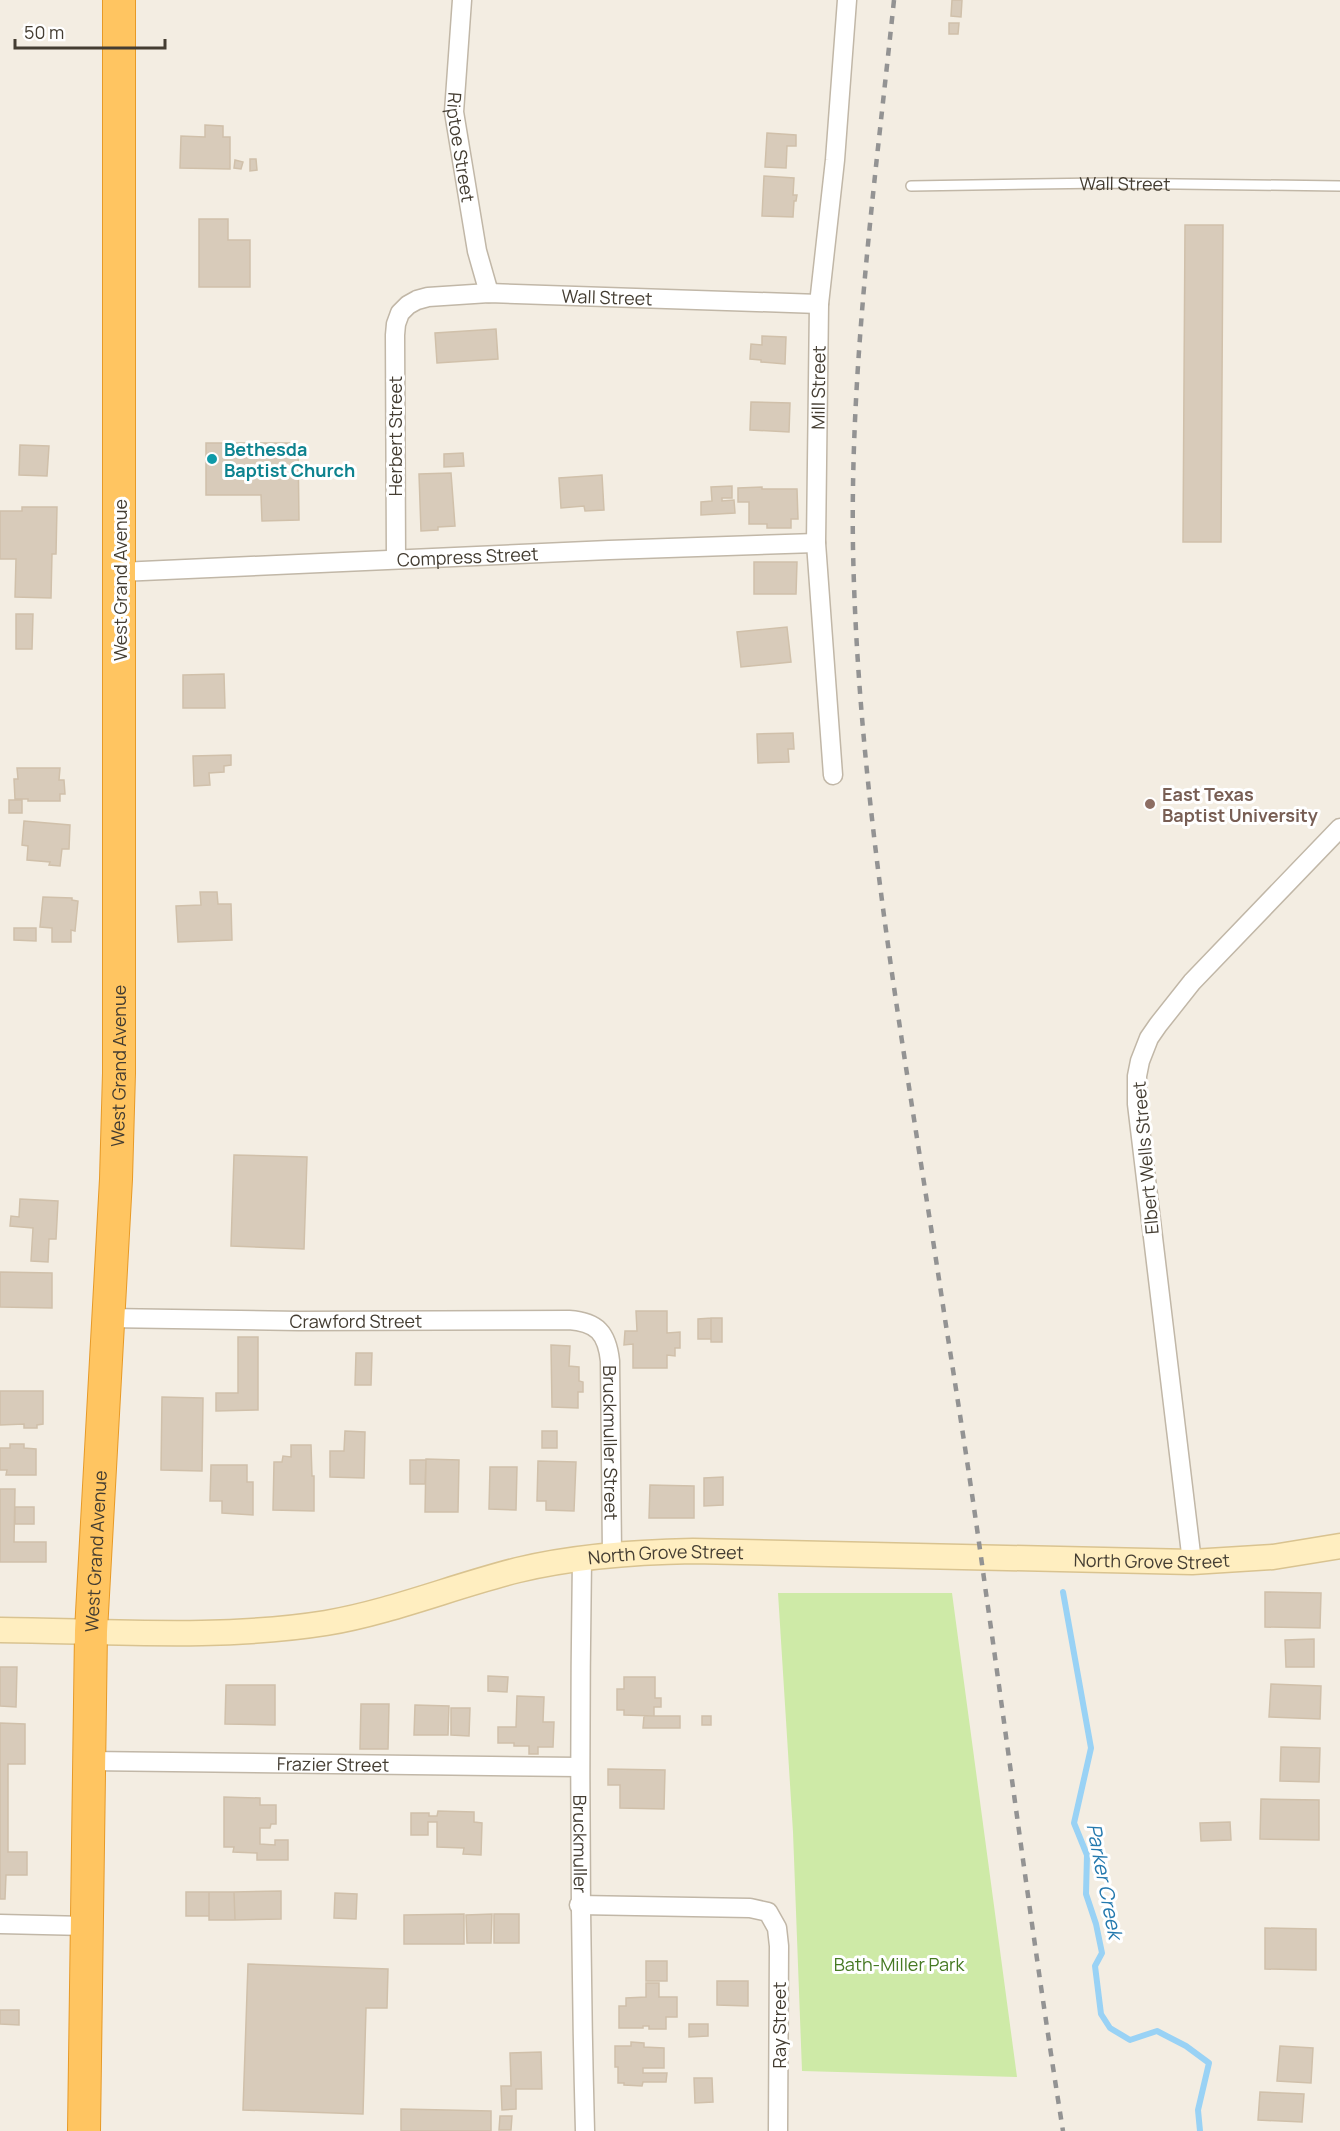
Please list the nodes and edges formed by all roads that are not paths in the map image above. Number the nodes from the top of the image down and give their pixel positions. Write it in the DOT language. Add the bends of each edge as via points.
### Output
graph roads {
  1 [pos="119,0"];
  2 [pos="462,0"];
  3 [pos="847,0"];
  4 [pos="911,186"];
  5 [pos="1340,186"];
  6 [pos="489,294"];
  7 [pos="819,304"];
  8 [pos="400,313"];
  9 [pos="816,543"];
  10 [pos="396,559"];
  11 [pos="120,572"];
  12 [pos="833,775"];
  13 [pos="1340,828"];
  14 [pos="107,1318"];
  15 [pos="602,1332"];
  16 [pos="1340,1546"];
  17 [pos="612,1554"];
  18 [pos="582,1558"];
  19 [pos="1192,1562"];
  20 [pos="0,1630"];
  21 [pos="91,1631"];
  22 [pos="89,1761"];
  23 [pos="579,1767"];
  24 [pos="579,1905"];
  25 [pos="0,1924"];
  26 [pos="86,1926"];
  27 [pos="84,2131"];
  28 [pos="585,2131"];
  29 [pos="778,2131"];
  1 -- 11 [label="highway, West Grand Avenue"];
  2 -- 6 [label="street, Riptoe Street" via="454,112 477,251"];
  3 -- 7 [label="street, Mill Street"];
  4 -- 5 [label="lane, Wall Street"];
  6 -- 7 [label="street, Wall Street"];
  6 -- 8 [label="street, Wall Street" via="428,297"];
  7 -- 9 [label="street, Mill Street"];
  8 -- 10 [label="street, Herbert Street" via="395,335"];
  9 -- 10 [label="street, Compress Street"];
  9 -- 12 [label="street, Mill Street"];
  10 -- 11 [label="street, Compress Street"];
  11 -- 14 [label="highway, West Grand Avenue" via="119,1085"];
  13 -- 19 [label="street, Elbert Wells Street" via="1192,982 1154,1031 1140,1061 1137,1104"];
  14 -- 15 [label="street, Crawford Street" via="569,1320 584,1321"];
  14 -- 21 [label="highway, West Grand Avenue"];
  15 -- 17 [label="street, Bruckmuller Street" via="610,1361"];
  16 -- 19 [label="main road, North Grove Street" via="1273,1557"];
  17 -- 18 [label="main road, North Grove Street"];
  17 -- 19 [label="main road, North Grove Street" via="693,1551"];
  18 -- 21 [label="main road, North Grove Street" via="516,1571 356,1616 296,1627 234,1632"];
  18 -- 23 [label="street, Bruckmuller"];
  20 -- 21 [label="main road, North Grove Street"];
  21 -- 22 [label="highway, West Grand Avenue"];
  22 -- 23 [label="street, Frazier Street"];
  22 -- 26 [label="highway, West Grand Avenue"];
  23 -- 24 [label="street, Bruckmuller"];
  24 -- 28 [label="street, Bruckmuller"];
  24 -- 29 [label="street, Ray Street" via="750,1908 768,1912 777,1928 779,1946"];
  25 -- 26 [label="street"];
  26 -- 27 [label="highway, West Grand Avenue"];
}
